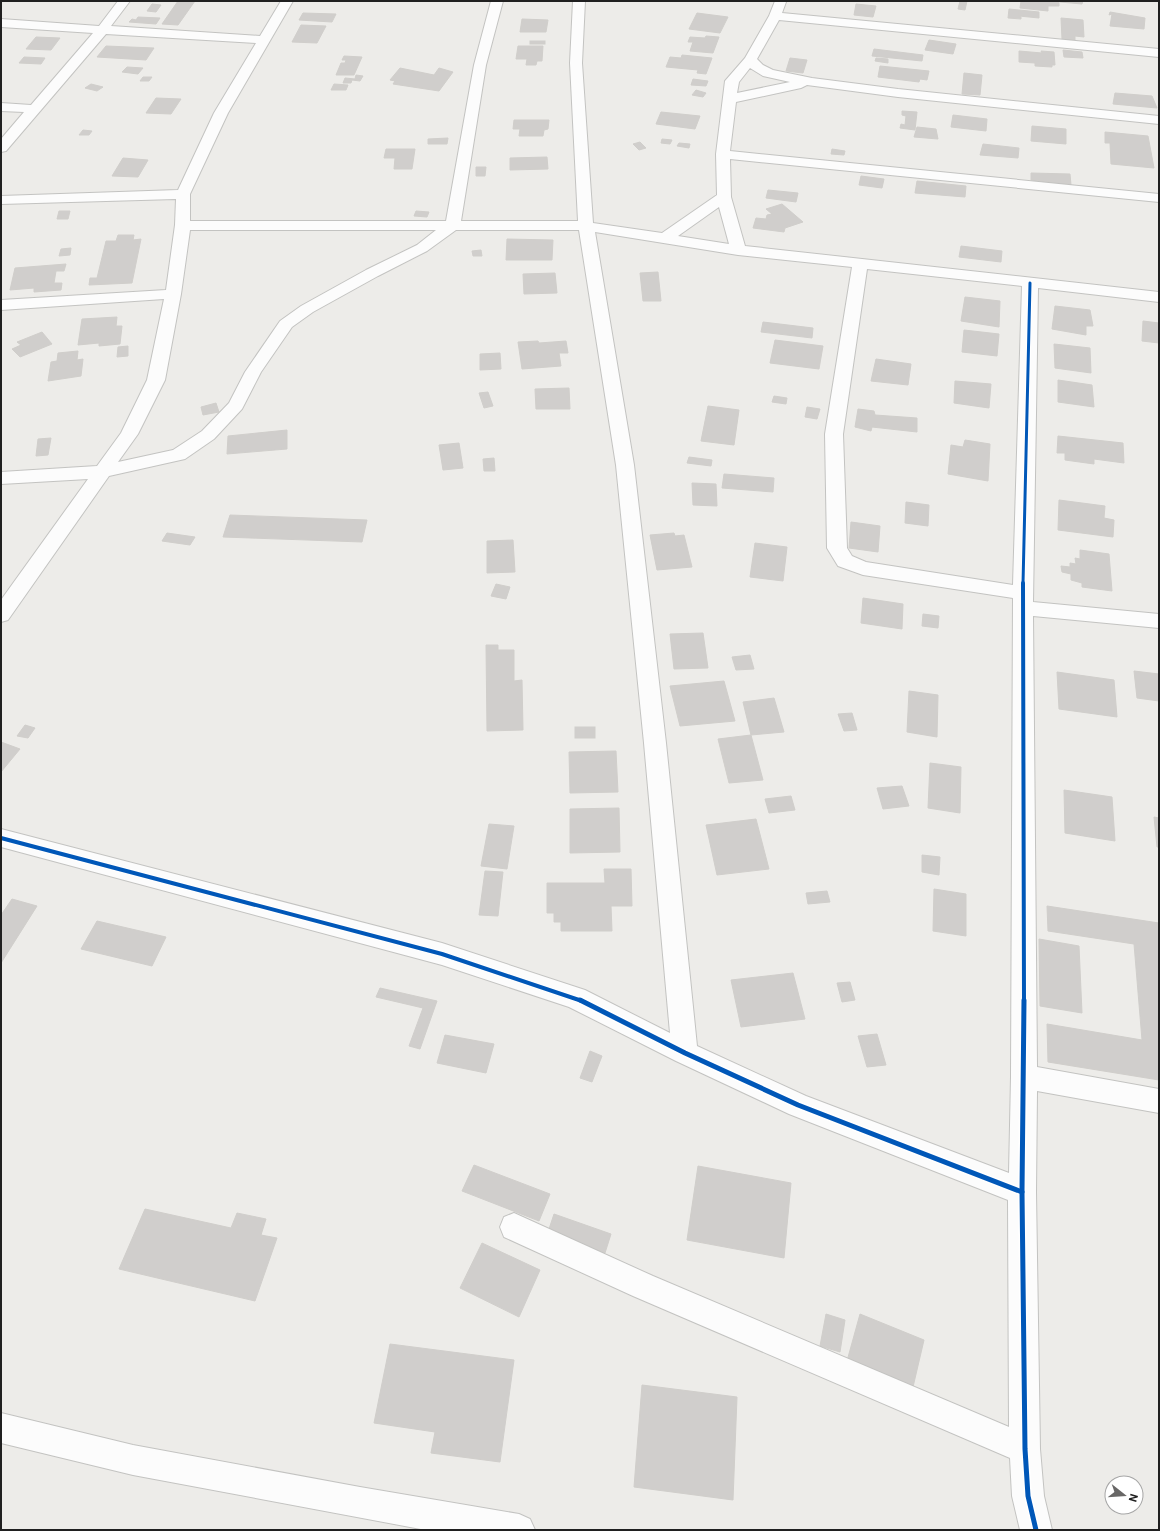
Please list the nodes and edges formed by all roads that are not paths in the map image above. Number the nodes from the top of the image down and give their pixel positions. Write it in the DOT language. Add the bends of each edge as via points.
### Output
graph roads {
  1 [pos="124,1"];
  2 [pos="287,1"];
  3 [pos="497,1"];
  4 [pos="579,1"];
  5 [pos="780,1"];
  6 [pos="775,16"];
  7 [pos="1,23"];
  8 [pos="103,29"];
  9 [pos="262,40"];
  10 [pos="1159,53"];
  11 [pos="750,60"];
  12 [pos="812,82"];
  13 [pos="729,99"];
  14 [pos="1,107"];
  15 [pos="35,109"];
  16 [pos="1159,120"];
  17 [pos="1,148"];
  18 [pos="722,154"];
  19 [pos="184,194"];
  20 [pos="724,197"];
  21 [pos="1159,198"];
  22 [pos="1,200"];
  23 [pos="183,225"];
  24 [pos="454,225"];
  25 [pos="586,226"];
  26 [pos="664,239"];
  27 [pos="738,250"];
  28 [pos="860,263"];
  29 [pos="1030,283"];
  30 [pos="173,294"];
  31 [pos="1159,297"];
  32 [pos="1,305"];
  33 [pos="101,472"];
  34 [pos="1,478"];
  35 [pos="1023,600"];
  36 [pos="1,615"];
  37 [pos="1159,622"];
  38 [pos="1,838"];
  39 [pos="685,1053"];
  40 [pos="1024,1077"];
  41 [pos="1159,1100"];
  42 [pos="1022,1192"];
  43 [pos="514,1227"];
  44 [pos="1,1428"];
  45 [pos="1025,1449"];
  46 [pos="519,1530"];
  47 [pos="1036,1530"];
  1 -- 8 [label="street"];
  2 -- 9 [label="street"];
  3 -- 24 [label="street" via="480,65"];
  4 -- 25 [label="street" via="576,63"];
  5 -- 6 [label="street"];
  6 -- 10 [label="street"];
  6 -- 11 [label="street"];
  7 -- 8 [label="street"];
  8 -- 9 [label="street"];
  8 -- 15 [label="street"];
  9 -- 19 [label="street" via="221,113"];
  11 -- 12 [label="street" via="768,73"];
  11 -- 13 [label="street" via="732,81"];
  12 -- 13 [label="street"];
  12 -- 16 [label="street"];
  13 -- 18 [label="street"];
  14 -- 15 [label="street"];
  15 -- 17 [label="street"];
  18 -- 20 [label="street"];
  18 -- 21 [label="street"];
  19 -- 22 [label="street"];
  19 -- 23 [label="street"];
  20 -- 26 [label="street"];
  20 -- 27 [label="street"];
  23 -- 24 [label="street"];
  23 -- 30 [label="street"];
  24 -- 25 [label="street"];
  24 -- 33 [label="street" via="422,248 372,273 286,324 253,372 236,405 208,435 179,455"];
  25 -- 26 [label="street"];
  25 -- 39 [label="street" via="625,465"];
  26 -- 27 [label="street"];
  27 -- 28 [label="street"];
  28 -- 29 [label="street"];
  28 -- 35 [label="street" via="834,434 837,548 845,561 863,568"];
  29 -- 31 [label="street"];
  29 -- 35 [label="street"];
  30 -- 32 [label="street"];
  30 -- 33 [label="street" via="156,380 129,434"];
  33 -- 34 [label="street"];
  33 -- 36 [label="street"];
  35 -- 37 [label="street"];
  35 -- 40 [label="street"];
  38 -- 39 [label="street" via="442,954 576,998"];
  39 -- 42 [label="street" via="798,1105"];
  40 -- 41 [label="street"];
  40 -- 42 [label="street"];
  42 -- 45 [label="street"];
  43 -- 45 [label="street" via="650,1289"];
  44 -- 46 [label="street" via="133,1460"];
  45 -- 47 [label="street" via="1028,1496"];
}
